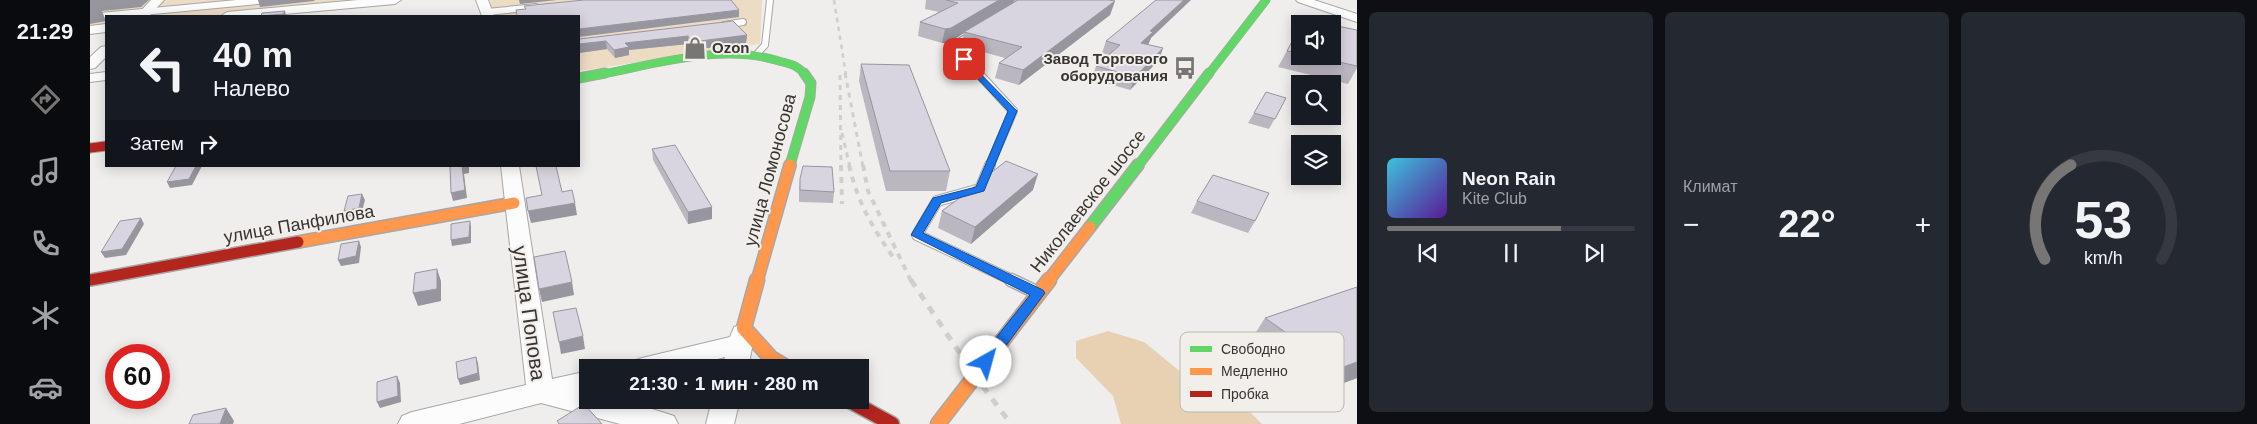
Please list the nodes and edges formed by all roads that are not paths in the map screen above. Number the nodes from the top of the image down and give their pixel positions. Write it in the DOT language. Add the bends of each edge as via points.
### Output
graph roads {
  1 [pos="158,0"];
  2 [pos="268,0"];
  3 [pos="396,0"];
  4 [pos="482,0"];
  5 [pos="770,0"];
  6 [pos="1266,0"];
  7 [pos="1302,0"];
  8 [pos="539,7"];
  9 [pos="145,14"];
  10 [pos="487,14"];
  11 [pos="105,15"];
  12 [pos="118,15"];
  13 [pos="238,15"];
  14 [pos="90,16"];
  15 [pos="1357,18"];
  16 [pos="743,22"];
  17 [pos="715,26"];
  18 [pos="984,27"];
  19 [pos="105,28"];
  20 [pos="90,30"];
  21 [pos="105,51"];
  22 [pos="756,55"];
  23 [pos="90,65"];
  24 [pos="105,76"];
  25 [pos="90,78"];
  26 [pos="580,78"];
  27 [pos="105,146"];
  28 [pos="90,148"];
  29 [pos="510,167"];
  30 [pos="514,203"];
  31 [pos="90,280"];
  32 [pos="1039,293"];
  33 [pos="740,347"];
  34 [pos="684,359"];
  35 [pos="773,359"];
  36 [pos="579,382"];
  37 [pos="540,392"];
  38 [pos="724,409"];
  39 [pos="864,409"];
  40 [pos="412,424"];
  41 [pos="664,424"];
  42 [pos="720,424"];
  43 [pos="892,424"];
  44 [pos="938,424"];
  1 -- 9 [label="street"];
  2 -- 9 [label="lane"];
  3 -- 13 [label="street"];
  4 -- 10 [label="street"];
  5 -- 22 [label="lane" via="766,45"];
  6 -- 32 [label="street, Николаевское шоссе"];
  7 -- 15 [label="street"];
  8 -- 10 [label="lane" via="500,8"];
  9 -- 12 [label="lane"];
  11 -- 14 [label="lane"];
  16 -- 17 [label="lane"];
  18 -- 32 [label="lane" via="952,46 1013,111 980,189 936,201 916,235"];
  19 -- 20 [label="street"];
  21 -- 23 [label="street"];
  22 -- 26 [label="street, улица Ломоносова" via="740,52 712,54"];
  22 -- 33 [label="street, улица Ломоносова" via="799,67 811,83 810,97"];
  24 -- 25 [label="street"];
  27 -- 28 [label="street"];
  29 -- 30 [label="street, улица Попова"];
  30 -- 31 [label="street, улица Панфилова"];
  30 -- 37 [label="street, улица Попова"];
  32 -- 44 [label="street, Николаевское шоссе"];
  33 -- 34 [label="street"];
  33 -- 35 [label="street"];
  36 -- 37 [label="street"];
  37 -- 40 [label="street"];
  37 -- 41 [label="street, улица Попова"];
  38 -- 42 [label="street"];
  39 -- 43 [label="street"];
}
